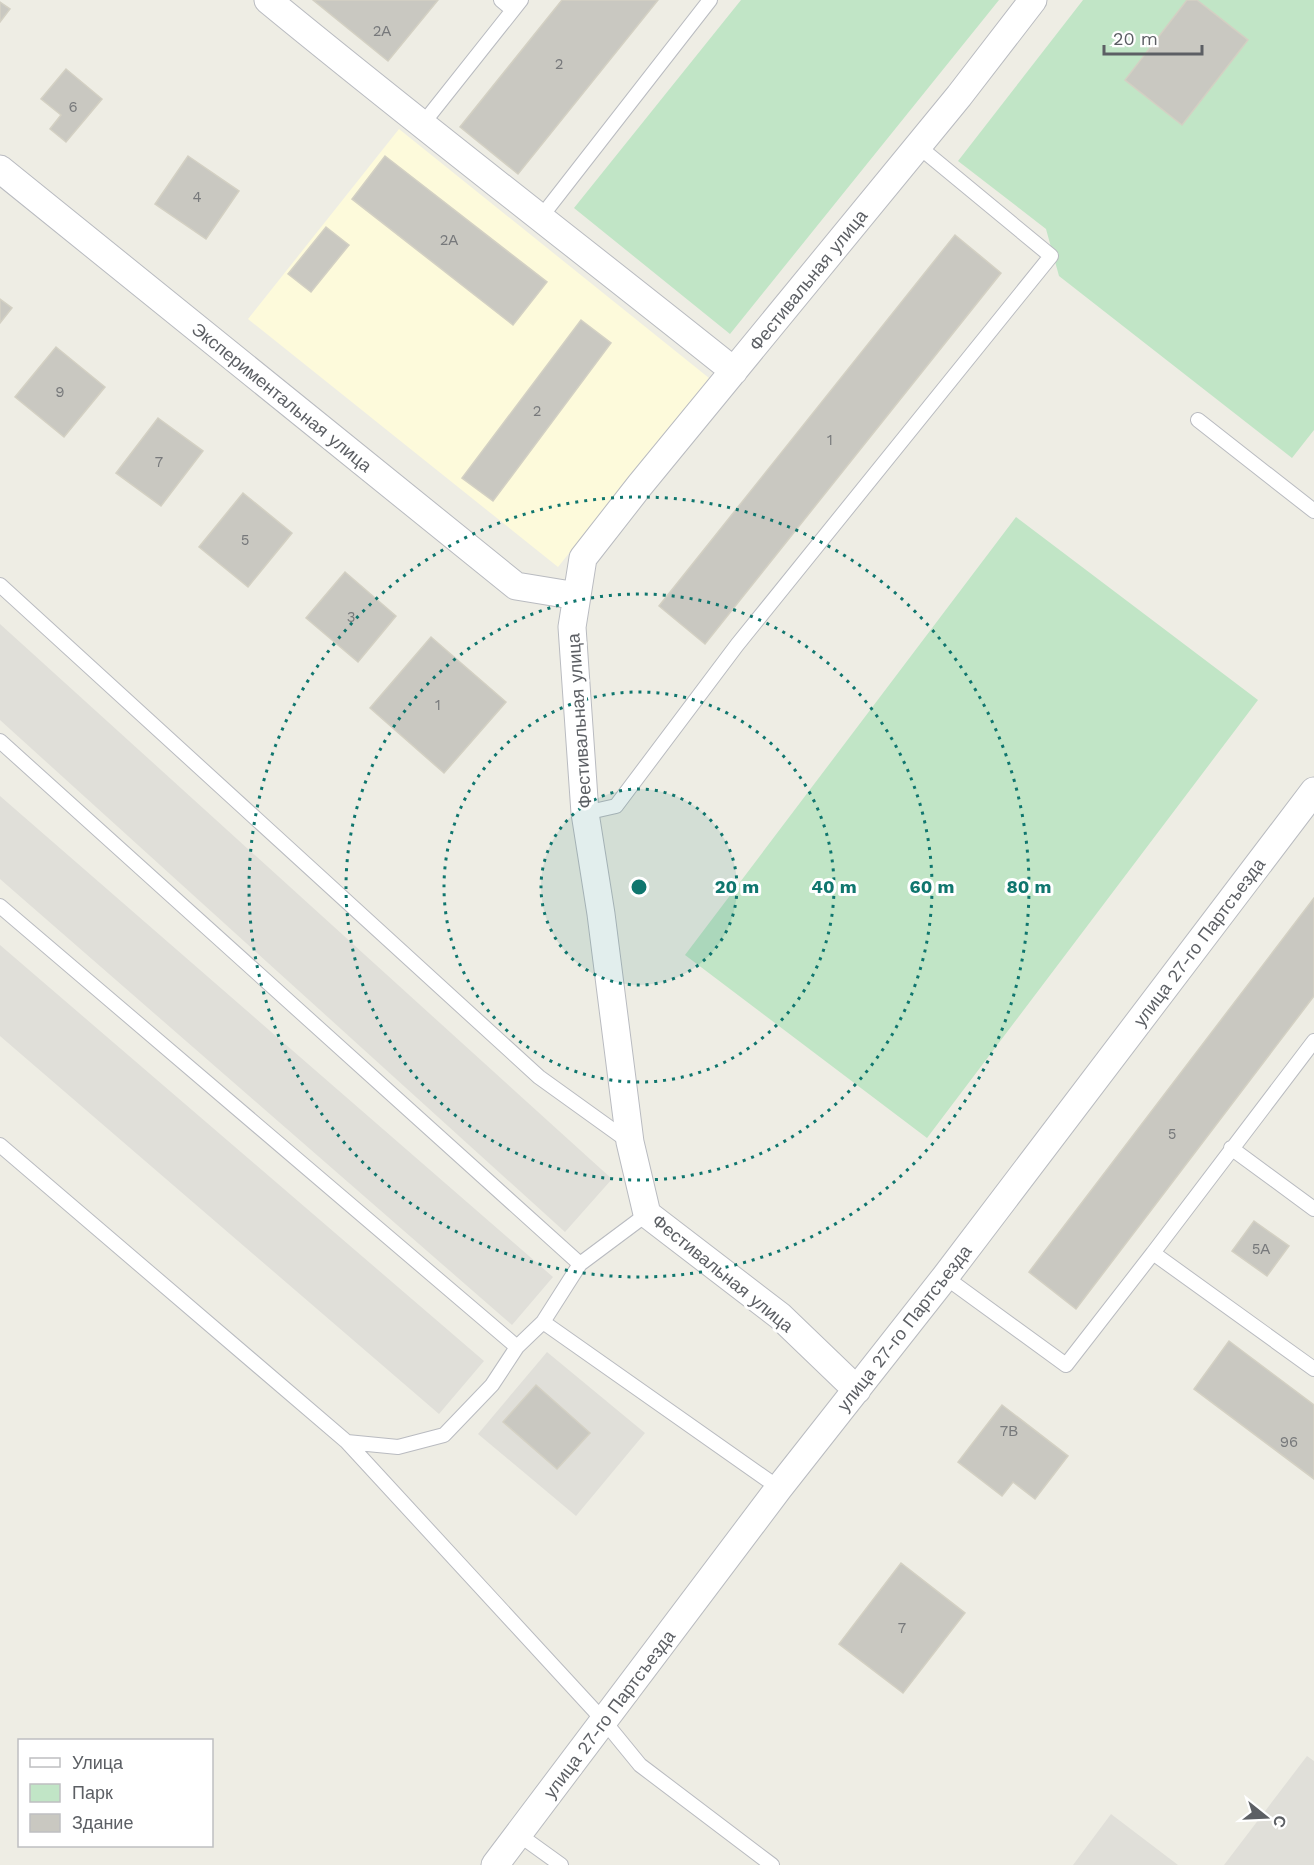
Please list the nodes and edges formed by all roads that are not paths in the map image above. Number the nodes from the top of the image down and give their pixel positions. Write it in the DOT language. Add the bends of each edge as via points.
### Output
graph roads {
  1 [pos="268,0"];
  2 [pos="501,0"];
  3 [pos="710,0"];
  4 [pos="1033,0"];
  5 [pos="517,5"];
  6 [pos="422,126"];
  7 [pos="918,146"];
  8 [pos="0,169"];
  9 [pos="541,217"];
  10 [pos="734,371"];
  11 [pos="1198,420"];
  12 [pos="1314,511"];
  13 [pos="0,585"];
  14 [pos="577,596"];
  15 [pos="0,741"];
  16 [pos="1314,791"];
  17 [pos="585,813"];
  18 [pos="0,906"];
  19 [pos="1314,1041"];
  20 [pos="630,1142"];
  21 [pos="0,1145"];
  22 [pos="1231,1148"];
  23 [pos="1314,1209"];
  24 [pos="647,1214"];
  25 [pos="1153,1253"];
  26 [pos="580,1264"];
  27 [pos="945,1277"];
  28 [pos="543,1322"];
  29 [pos="518,1347"];
  30 [pos="1314,1369"];
  31 [pos="857,1390"];
  32 [pos="347,1442"];
  33 [pos="779,1488"];
  34 [pos="604,1721"];
  35 [pos="518,1834"];
  36 [pos="495,1865"];
  37 [pos="561,1865"];
  38 [pos="772,1865"];
  1 -- 6 [label="street"];
  2 -- 5 [label="lane"];
  3 -- 9 [label="lane"];
  4 -- 7 [label="street, Фестивальная улица"];
  5 -- 6 [label="lane"];
  6 -- 9 [label="street"];
  7 -- 10 [label="street, Фестивальная улица"];
  7 -- 17 [label="lane" via="1051,256 737,645 616,806"];
  8 -- 14 [label="street, Экспериментальная улица" via="516,586"];
  9 -- 10 [label="street"];
  10 -- 14 [label="street, Фестивальная улица" via="583,558"];
  11 -- 12 [label="lane"];
  13 -- 20 [label="lane" via="539,1077"];
  14 -- 17 [label="street, Фестивальная улица" via="572,627"];
  15 -- 26 [label="lane"];
  16 -- 27 [label="street, улица 27-го Партсъезда"];
  17 -- 20 [label="street, Фестивальная улица"];
  18 -- 29 [label="lane"];
  19 -- 22 [label="lane"];
  20 -- 24 [label="street, Фестивальная улица"];
  21 -- 32 [label="lane"];
  22 -- 23 [label="lane"];
  22 -- 25 [label="lane"];
  24 -- 26 [label="lane"];
  24 -- 31 [label="street, Фестивальная улица" via="780,1316"];
  25 -- 27 [label="lane" via="1066,1365"];
  25 -- 30 [label="lane"];
  26 -- 28 [label="lane"];
  27 -- 31 [label="street, улица 27-го Партсъезда"];
  28 -- 29 [label="lane"];
  28 -- 33 [label="lane"];
  29 -- 32 [label="lane" via="492,1385 444,1435 398,1448"];
  31 -- 33 [label="street, улица 27-го Партсъезда"];
  32 -- 34 [label="lane"];
  33 -- 34 [label="street, улица 27-го Партсъезда"];
  34 -- 35 [label="street, улица 27-го Партсъезда"];
  34 -- 38 [label="lane" via="640,1765"];
  35 -- 36 [label="street, улица 27-го Партсъезда"];
  35 -- 37 [label="lane"];
}
